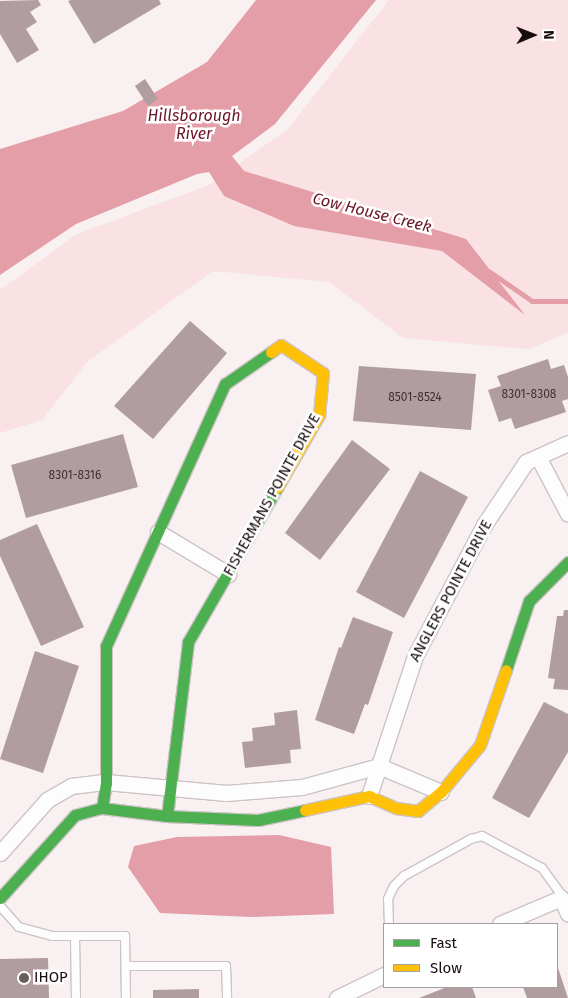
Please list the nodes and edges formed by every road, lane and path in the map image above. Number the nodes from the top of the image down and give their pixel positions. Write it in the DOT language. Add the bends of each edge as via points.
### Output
graph roads {
  1 [pos="568,442"];
  2 [pos="538,456"];
  3 [pos="568,514"];
  4 [pos="158,532"];
  5 [pos="568,562"];
  6 [pos="228,574"];
  7 [pos="379,766"];
  8 [pos="106,782"];
  9 [pos="302,787"];
  10 [pos="170,789"];
  11 [pos="440,792"];
  12 [pos="369,796"];
  13 [pos="102,808"];
  14 [pos="307,811"];
  15 [pos="167,816"];
  16 [pos="0,853"];
  17 [pos="565,897"];
  18 [pos="0,898"];
  19 [pos="0,906"];
  20 [pos="568,914"];
  21 [pos="389,923"];
  22 [pos="502,923"];
  23 [pos="75,936"];
  24 [pos="126,966"];
  25 [pos="383,975"];
  26 [pos="76,998"];
  27 [pos="126,998"];
  28 [pos="227,998"];
  29 [pos="337,998"];
  1 -- 2 [label="street, ANGLERS POINTE DRIVE"];
  2 -- 3 [label="street"];
  2 -- 7 [label="street, ANGLERS POINTE DRIVE" via="526,462 484,525 415,656"];
  4 -- 6 [label="street"];
  4 -- 6 [label="street, FISHERMANS POINTE DRIVE" via="225,384 281,345 323,373 320,415"];
  4 -- 8 [label="street, FISHERMANS POINTE DRIVE" via="106,646"];
  5 -- 11 [label="street" via="530,601 480,745"];
  6 -- 10 [label="street, FISHERMANS POINTE DRIVE" via="188,642"];
  7 -- 9 [label="street"];
  7 -- 11 [label="street"];
  7 -- 12 [label="street, ANGLERS POINTE DRIVE"];
  8 -- 10 [label="street"];
  8 -- 13 [label="street, FISHERMANS POINTE DRIVE"];
  8 -- 16 [label="street" via="71,786 46,800"];
  9 -- 10 [label="street" via="226,793"];
  9 -- 14 [label="street"];
  10 -- 15 [label="street, FISHERMANS POINTE DRIVE"];
  11 -- 12 [label="street" via="418,811 396,808"];
  12 -- 14 [label="street"];
  13 -- 15 [label="street"];
  13 -- 18 [label="street" via="75,815"];
  14 -- 15 [label="street" via="258,820"];
  17 -- 20 [label="street"];
  17 -- 21 [label="lane" via="542,868 482,836 404,876 388,899"];
  17 -- 22 [label="street"];
  19 -- 23 [label="lane" via="19,927 52,936"];
  23 -- 24 [label="lane" via="125,936"];
  23 -- 26 [label="lane"];
  24 -- 27 [label="lane"];
  24 -- 28 [label="lane" via="226,966"];
  25 -- 29 [label="street"];
}
